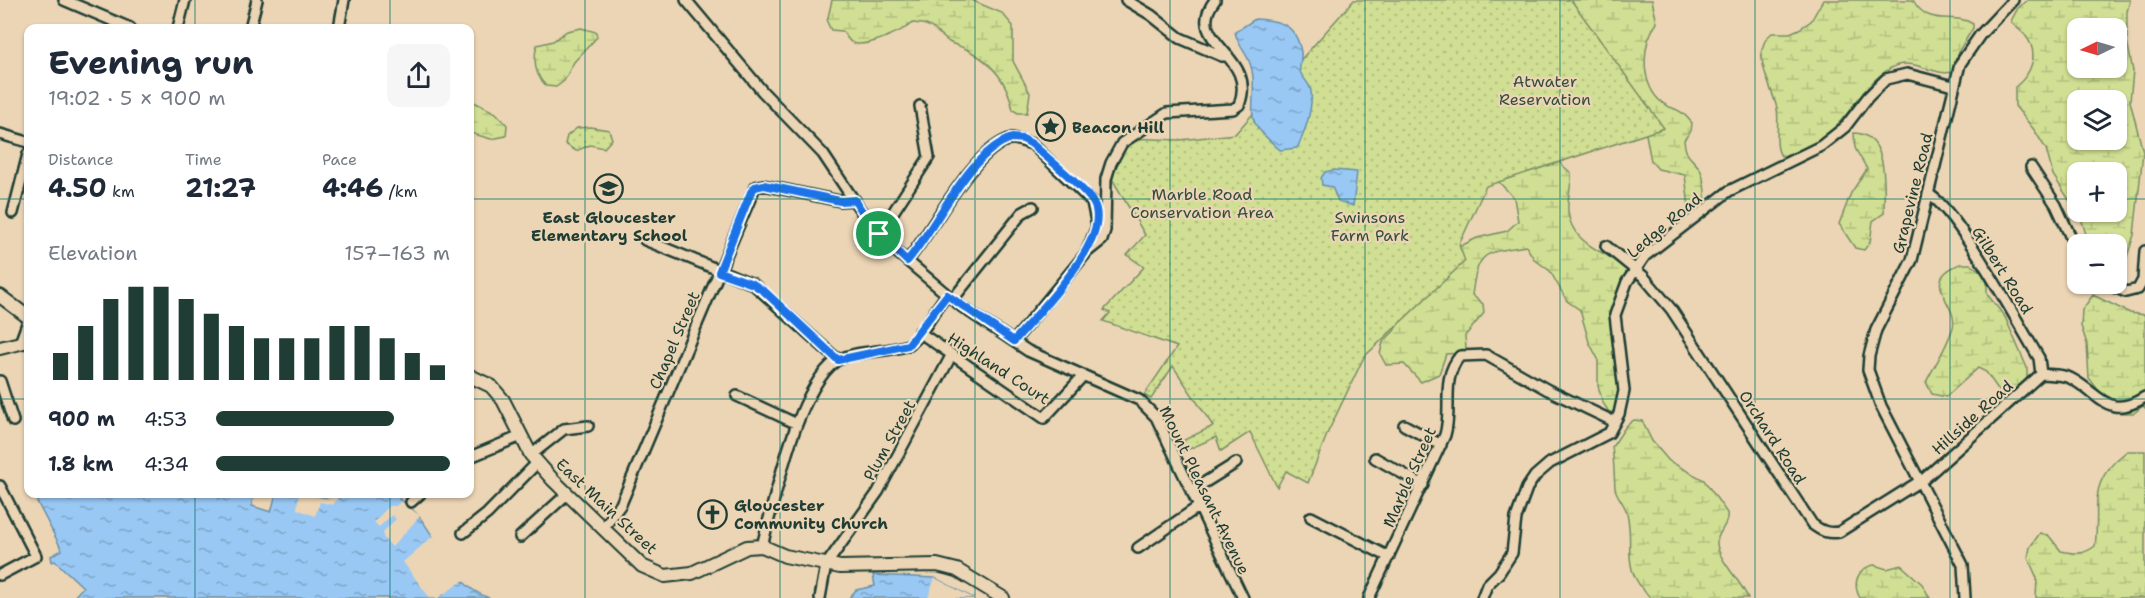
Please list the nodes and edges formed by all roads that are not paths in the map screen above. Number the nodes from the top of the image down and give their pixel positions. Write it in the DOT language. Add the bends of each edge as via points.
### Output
graph roads {
  1 [pos="64,0"];
  2 [pos="185,0"];
  3 [pos="257,0"];
  4 [pos="344,0"];
  5 [pos="686,0"];
  6 [pos="1126,0"];
  7 [pos="1215,0"];
  8 [pos="2013,0"];
  9 [pos="121,24"];
  10 [pos="179,24"];
  11 [pos="251,24"];
  12 [pos="340,24"];
  13 [pos="1228,57"];
  14 [pos="1953,86"];
  15 [pos="920,106"];
  16 [pos="0,134"];
  17 [pos="24,141"];
  18 [pos="2031,167"];
  19 [pos="24,170"];
  20 [pos="1929,194"];
  21 [pos="855,200"];
  22 [pos="1033,207"];
  23 [pos="13,213"];
  24 [pos="879,234"];
  25 [pos="2069,234"];
  26 [pos="645,240"];
  27 [pos="1606,246"];
  28 [pos="2145,251"];
  29 [pos="1087,252"];
  30 [pos="907,261"];
  31 [pos="1634,269"];
  32 [pos="719,272"];
  33 [pos="2127,292"];
  34 [pos="0,296"];
  35 [pos="950,297"];
  36 [pos="24,316"];
  37 [pos="920,332"];
  38 [pos="1014,341"];
  39 [pos="24,342"];
  40 [pos="0,348"];
  41 [pos="951,356"];
  42 [pos="838,360"];
  43 [pos="2042,371"];
  44 [pos="1083,376"];
  45 [pos="474,378"];
  46 [pos="0,381"];
  47 [pos="737,396"];
  48 [pos="2145,398"];
  49 [pos="13,421"];
  50 [pos="1615,422"];
  51 [pos="797,424"];
  52 [pos="588,426"];
  53 [pos="1404,426"];
  54 [pos="521,436"];
  55 [pos="1441,445"];
  56 [pos="474,455"];
  57 [pos="1375,458"];
  58 [pos="534,459"];
  59 [pos="1236,463"];
  60 [pos="1920,481"];
  61 [pos="1423,485"];
  62 [pos="0,486"];
  63 [pos="1191,491"];
  64 [pos="567,494"];
  65 [pos="416,498"];
  66 [pos="411,502"];
  67 [pos="1198,507"];
  68 [pos="1311,517"];
  69 [pos="603,530"];
  70 [pos="462,533"];
  71 [pos="520,537"];
  72 [pos="762,546"];
  73 [pos="1138,548"];
  74 [pos="1389,557"];
  75 [pos="826,565"];
  76 [pos="0,575"];
  77 [pos="820,598"];
  78 [pos="1003,598"];
  79 [pos="1242,598"];
  80 [pos="1369,598"];
  81 [pos="1482,598"];
  82 [pos="1965,598"];
  1 -- 9 [label="street"];
  2 -- 10 [label="street"];
  3 -- 11 [label="street"];
  4 -- 12 [label="street"];
  5 -- 21 [label="street, Mount Pleasant Avenue" via="763,92 824,154"];
  6 -- 13 [label="street" via="1180,38"];
  7 -- 13 [label="street" via="1208,10 1206,25"];
  8 -- 14 [label="street, Grapevine Road" via="1968,51"];
  13 -- 29 [label="street" via="1238,67 1242,80 1239,105 1233,109 1167,113 1122,143 1106,179 1102,240"];
  14 -- 20 [label="street, Grapevine Road"];
  14 -- 31 [label="street, Ledge Road" via="1907,74 1886,79 1845,127 1821,146 1729,191 1645,256"];
  15 -- 24 [label="street" via="929,157"];
  16 -- 17 [label="street"];
  18 -- 25 [label="street"];
  19 -- 23 [label="street"];
  20 -- 43 [label="street, Gilbert Road" via="1944,205 1972,247 2039,358"];
  20 -- 60 [label="street, Grapevine Road" via="1912,260 1876,330 1868,370 1881,406"];
  21 -- 24 [label="street, Mount Pleasant Avenue"];
  21 -- 32 [label="street, Chapel Street" via="840,201 764,185 755,187"];
  22 -- 35 [label="street" via="1022,213"];
  24 -- 30 [label="street, Mount Pleasant Avenue"];
  26 -- 32 [label="street"];
  27 -- 31 [label="street"];
  28 -- 33 [label="street" via="2143,280 2138,289"];
  29 -- 30 [label="street" via="1097,226 1092,202 1032,144 1012,138 994,146 967,174"];
  29 -- 38 [label="street"];
  30 -- 35 [label="street, Mount Pleasant Avenue"];
  31 -- 50 [label="street, Ledge Road" via="1616,315 1624,391"];
  31 -- 60 [label="street, Orchard Road" via="1671,309 1812,524 1821,531 1839,532"];
  32 -- 42 [label="street" via="765,292"];
  32 -- 69 [label="street, Chapel Street" via="621,504"];
  34 -- 36 [label="main road"];
  35 -- 37 [label="street"];
  35 -- 38 [label="street, Mount Pleasant Avenue"];
  37 -- 41 [label="street, Highland Court"];
  37 -- 42 [label="street" via="908,345"];
  38 -- 44 [label="street, Mount Pleasant Avenue"];
  39 -- 40 [label="main road"];
  41 -- 44 [label="street, Highland Court" via="1044,418"];
  41 -- 75 [label="street, Plum Street" via="878,492"];
  42 -- 51 [label="street" via="813,388"];
  43 -- 48 [label="street" via="2068,377 2101,402 2115,407 2130,406"];
  43 -- 60 [label="street, Hillside Road"];
  44 -- 63 [label="street, Mount Pleasant Avenue" via="1147,406"];
  45 -- 54 [label="main road, East Main Street" via="491,386 504,400"];
  46 -- 49 [label="street"];
  47 -- 51 [label="street"];
  50 -- 55 [label="street, Marble Street" via="1486,355 1467,354 1460,356 1450,371 1450,415"];
  50 -- 81 [label="street" via="1609,433 1550,463 1535,476 1516,518 1512,553 1487,585"];
  51 -- 72 [label="street"];
  52 -- 58 [label="street" via="564,429"];
  53 -- 55 [label="street"];
  54 -- 56 [label="street"];
  54 -- 58 [label="main road, East Main Street"];
  55 -- 61 [label="street, Marble Street"];
  57 -- 61 [label="street"];
  58 -- 64 [label="main road, East Main Street"];
  58 -- 70 [label="street" via="487,514"];
  59 -- 63 [label="street"];
  60 -- 82 [label="street, Grapevine Road" via="1963,565"];
  61 -- 74 [label="street, Marble Street"];
  62 -- 76 [label="street" via="36,556"];
  63 -- 67 [label="street, Mount Pleasant Avenue"];
  64 -- 69 [label="main road, East Main Street"];
  64 -- 71 [label="street"];
  65 -- 66 [label="street"];
  67 -- 73 [label="street"];
  67 -- 79 [label="street, Mount Pleasant Avenue"];
  68 -- 74 [label="street"];
  69 -- 72 [label="main road, East Main Street" via="642,566 665,576 692,573 747,547"];
  72 -- 75 [label="main road" via="785,556"];
  74 -- 80 [label="street, Marble Street"];
  75 -- 77 [label="street"];
  75 -- 78 [label="main road" via="937,565 957,570"];
}
